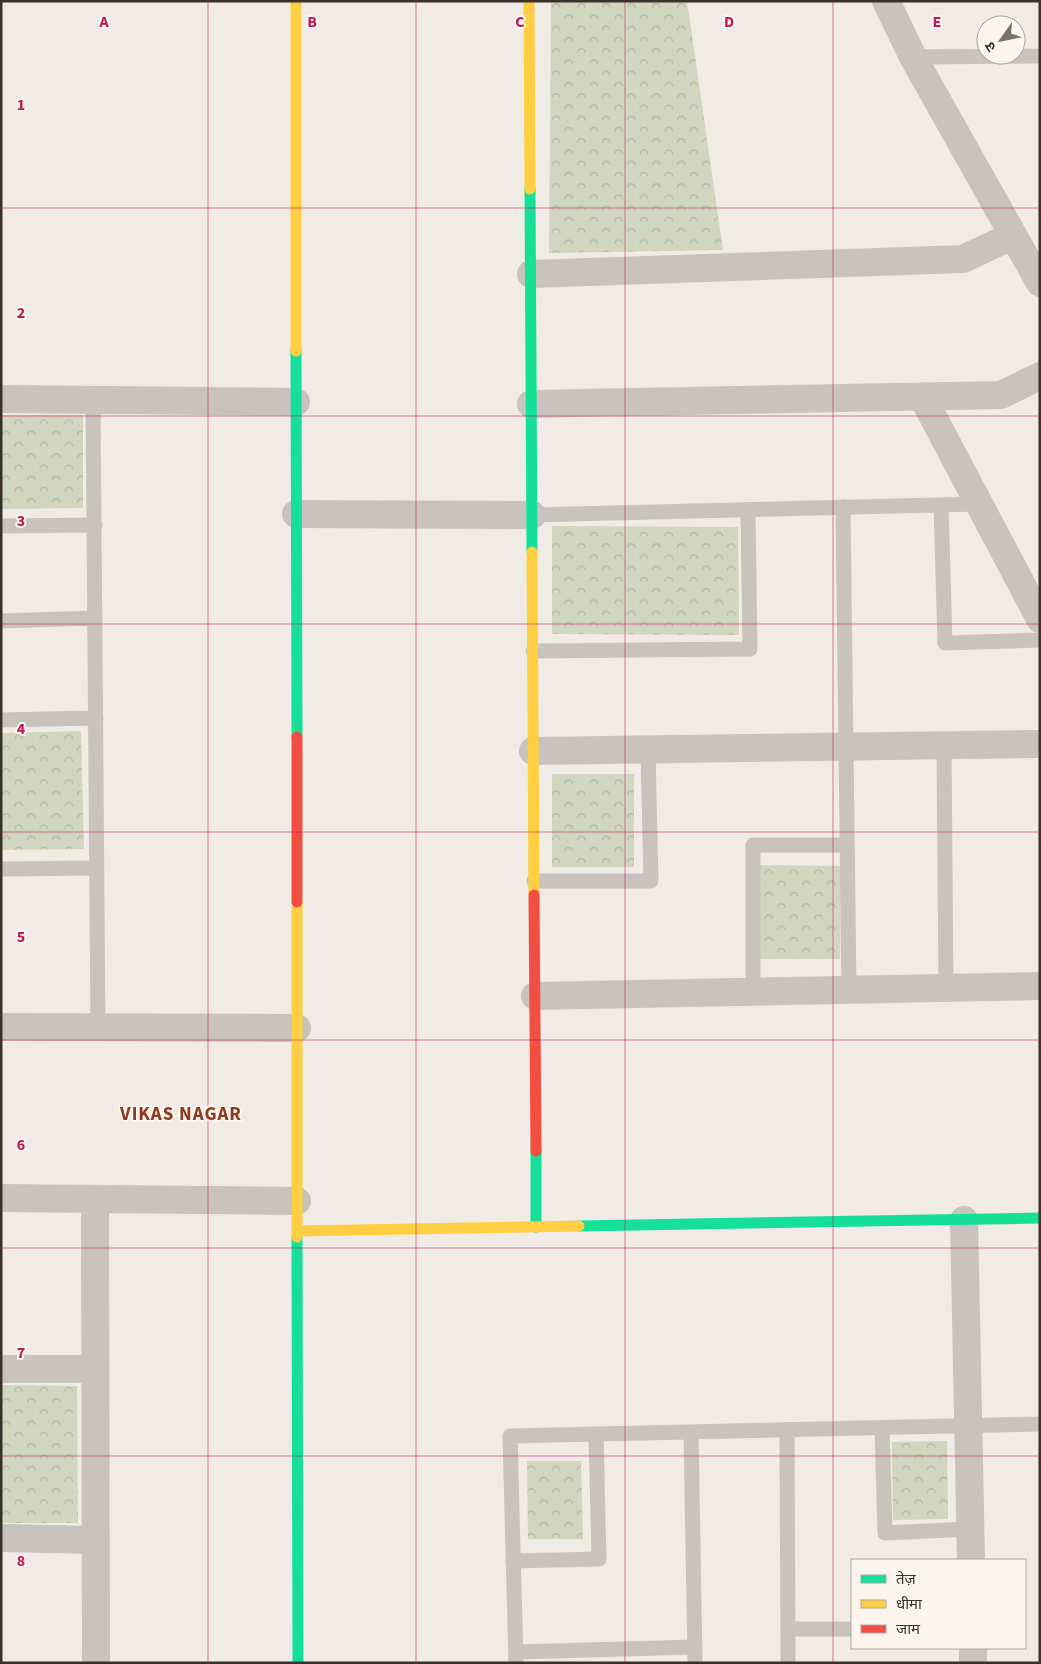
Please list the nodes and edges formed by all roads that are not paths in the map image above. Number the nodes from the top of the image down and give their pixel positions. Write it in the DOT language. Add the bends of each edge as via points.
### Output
graph roads {
  1 [pos="296,1"];
  2 [pos="529,1"];
  3 [pos="886,1"];
  4 [pos="914,57"];
  5 [pos="1039,58"];
  6 [pos="1012,236"];
  7 [pos="531,274"];
  8 [pos="1040,283"];
  9 [pos="1040,376"];
  10 [pos="922,396"];
  11 [pos="1,400"];
  12 [pos="93,400"];
  13 [pos="296,402"];
  14 [pos="532,404"];
  15 [pos="941,504"];
  16 [pos="979,504"];
  17 [pos="843,507"];
  18 [pos="748,510"];
  19 [pos="296,514"];
  20 [pos="532,515"];
  21 [pos="95,525"];
  22 [pos="1,526"];
  23 [pos="95,618"];
  24 [pos="1040,619"];
  25 [pos="1,621"];
  26 [pos="1040,640"];
  27 [pos="533,651"];
  28 [pos="96,718"];
  29 [pos="1,720"];
  30 [pos="1040,744"];
  31 [pos="944,745"];
  32 [pos="846,747"];
  33 [pos="648,750"];
  34 [pos="533,751"];
  35 [pos="846,845"];
  36 [pos="97,868"];
  37 [pos="1,869"];
  38 [pos="534,881"];
  39 [pos="1040,986"];
  40 [pos="946,988"];
  41 [pos="849,990"];
  42 [pos="754,992"];
  43 [pos="535,996"];
  44 [pos="1,1027"];
  45 [pos="98,1028"];
  46 [pos="297,1028"];
  47 [pos="1,1198"];
  48 [pos="95,1199"];
  49 [pos="297,1201"];
  50 [pos="1040,1218"];
  51 [pos="964,1220"];
  52 [pos="536,1227"];
  53 [pos="298,1231"];
  54 [pos="1,1369"];
  55 [pos="96,1369"];
  56 [pos="1040,1424"];
  57 [pos="968,1426"];
  58 [pos="882,1428"];
  59 [pos="786,1430"];
  60 [pos="691,1432"];
  61 [pos="596,1434"];
  62 [pos="970,1529"];
  63 [pos="1,1538"];
  64 [pos="96,1540"];
  65 [pos="971,1559"];
  66 [pos="513,1561"];
  67 [pos="788,1629"];
  68 [pos="851,1629"];
  69 [pos="695,1647"];
  70 [pos="972,1649"];
  71 [pos="516,1657"];
  72 [pos="96,1663"];
  73 [pos="298,1663"];
  74 [pos="695,1663"];
  75 [pos="788,1663"];
  76 [pos="973,1663"];
  1 -- 13 [label="street"];
  2 -- 7 [label="street"];
  3 -- 4 [label="street"];
  4 -- 5 [label="lane"];
  4 -- 6 [label="street"];
  6 -- 7 [label="street" via="963,259"];
  6 -- 8 [label="street"];
  7 -- 14 [label="street"];
  9 -- 10 [label="street" via="1002,395"];
  10 -- 14 [label="street"];
  10 -- 16 [label="street"];
  11 -- 12 [label="street"];
  12 -- 13 [label="street"];
  12 -- 21 [label="lane"];
  13 -- 19 [label="street"];
  14 -- 20 [label="street"];
  15 -- 16 [label="lane"];
  15 -- 17 [label="lane"];
  15 -- 26 [label="lane" via="945,643"];
  16 -- 24 [label="street"];
  17 -- 18 [label="lane"];
  17 -- 32 [label="lane"];
  18 -- 20 [label="lane"];
  18 -- 27 [label="lane" via="750,649"];
  19 -- 20 [label="street"];
  19 -- 46 [label="street"];
  20 -- 27 [label="street"];
  21 -- 22 [label="lane"];
  21 -- 23 [label="lane"];
  23 -- 25 [label="lane"];
  23 -- 28 [label="lane"];
  27 -- 34 [label="street"];
  28 -- 29 [label="lane"];
  28 -- 36 [label="lane"];
  30 -- 31 [label="street"];
  31 -- 32 [label="street"];
  31 -- 40 [label="lane"];
  32 -- 33 [label="street"];
  32 -- 35 [label="lane"];
  33 -- 34 [label="street"];
  33 -- 38 [label="lane" via="650,881"];
  34 -- 38 [label="street"];
  35 -- 41 [label="lane"];
  35 -- 42 [label="lane" via="753,845"];
  36 -- 37 [label="lane"];
  36 -- 45 [label="lane"];
  38 -- 43 [label="street"];
  39 -- 40 [label="street"];
  40 -- 41 [label="street"];
  41 -- 42 [label="street"];
  42 -- 43 [label="street"];
  43 -- 52 [label="street"];
  44 -- 45 [label="street"];
  45 -- 46 [label="street"];
  46 -- 49 [label="street"];
  47 -- 48 [label="street"];
  48 -- 49 [label="street"];
  48 -- 55 [label="street"];
  49 -- 53 [label="street"];
  50 -- 51 [label="street"];
  51 -- 52 [label="street"];
  51 -- 57 [label="street"];
  52 -- 53 [label="street"];
  53 -- 73 [label="street"];
  54 -- 55 [label="street"];
  55 -- 64 [label="street"];
  56 -- 57 [label="lane"];
  57 -- 58 [label="lane"];
  57 -- 62 [label="street"];
  58 -- 59 [label="lane"];
  58 -- 62 [label="lane" via="885,1534"];
  59 -- 60 [label="lane"];
  59 -- 67 [label="lane"];
  60 -- 61 [label="lane"];
  60 -- 69 [label="lane"];
  61 -- 66 [label="lane" via="510,1436"];
  61 -- 66 [label="lane" via="599,1559"];
  62 -- 65 [label="street"];
  63 -- 64 [label="street"];
  64 -- 72 [label="street"];
  66 -- 71 [label="lane"];
  67 -- 68 [label="lane"];
  67 -- 75 [label="lane"];
  69 -- 71 [label="lane"];
  69 -- 74 [label="lane"];
  70 -- 76 [label="street"];
}
